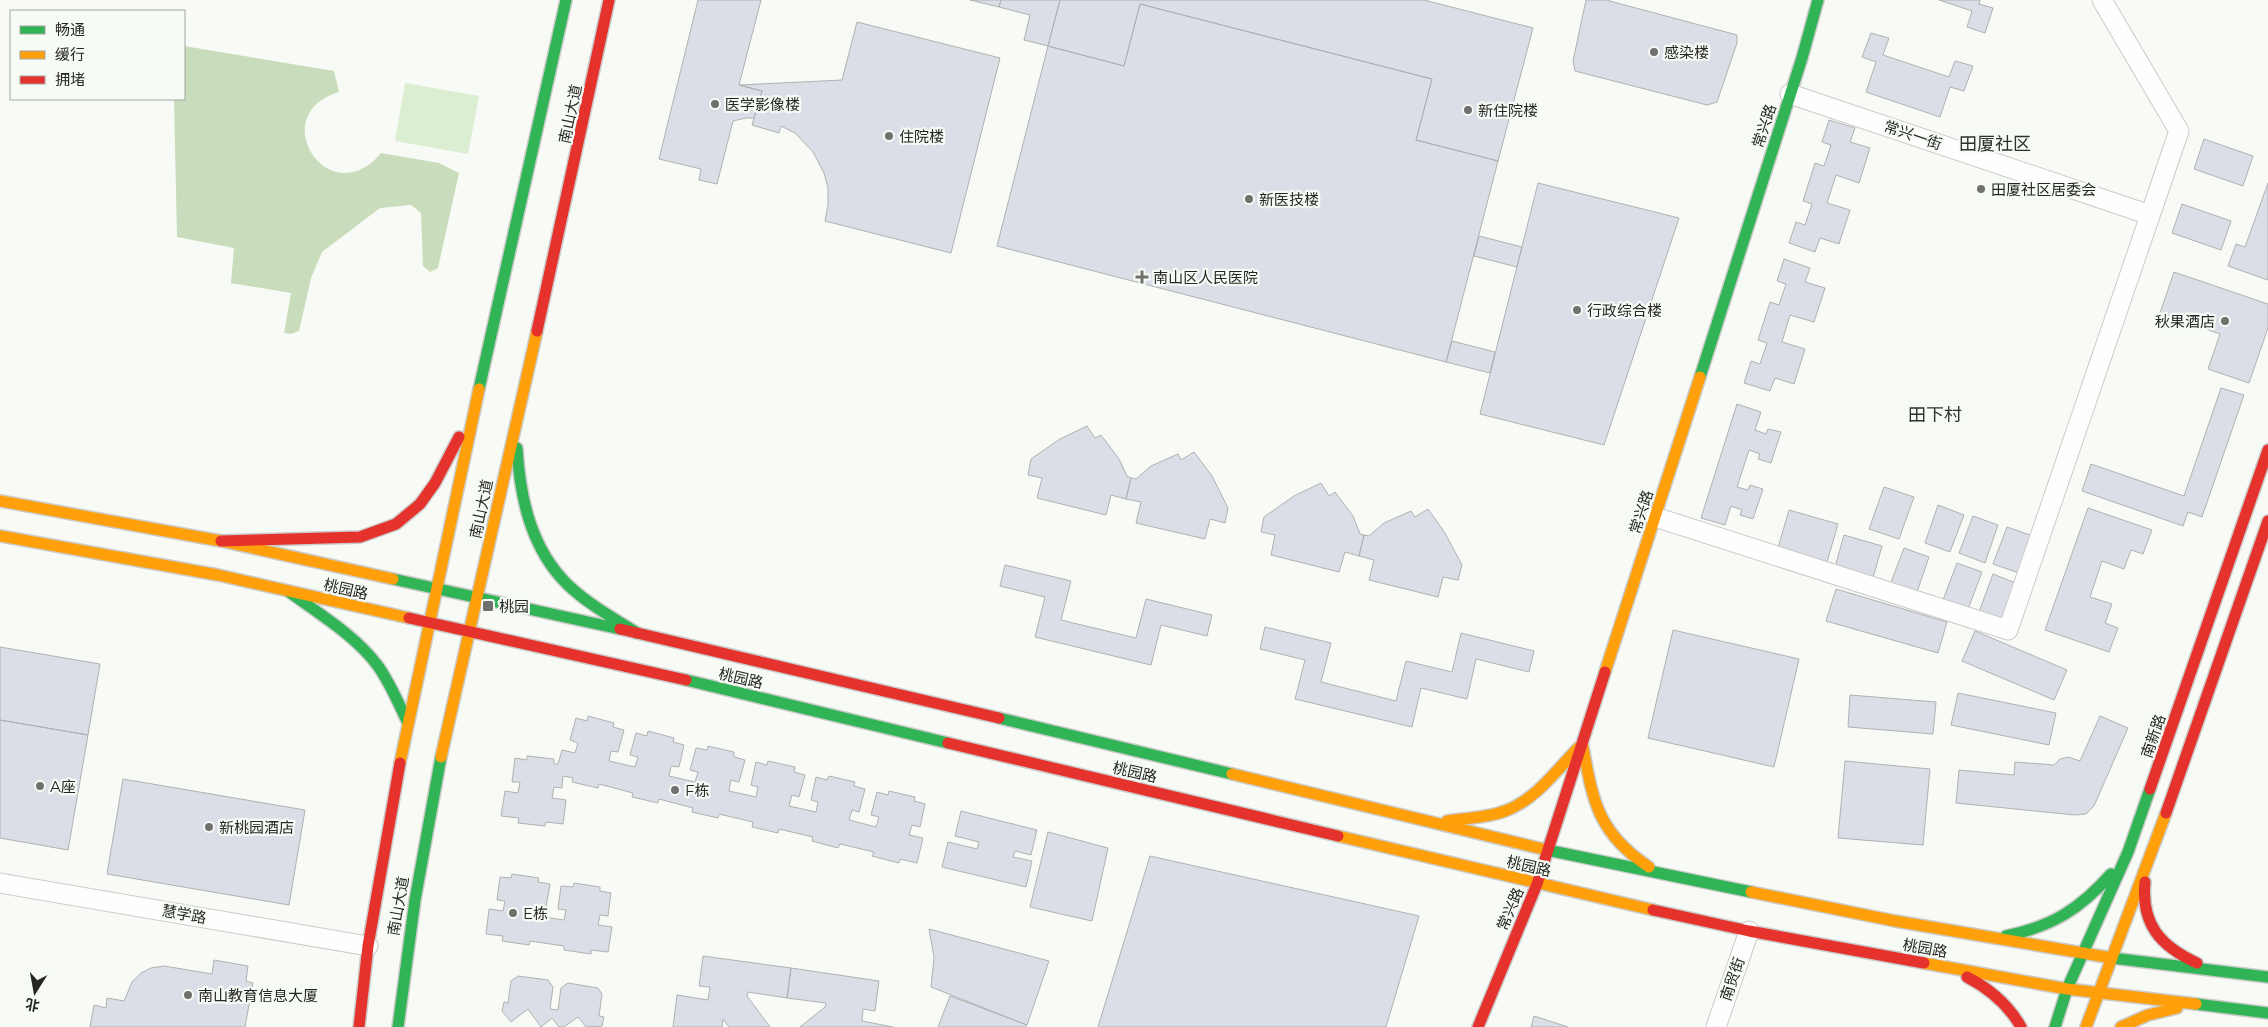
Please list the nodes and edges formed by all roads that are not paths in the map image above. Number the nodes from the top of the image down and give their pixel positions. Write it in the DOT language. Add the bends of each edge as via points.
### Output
graph roads {
  1 [pos="566,0"];
  2 [pos="609,0"];
  3 [pos="1818,0"];
  4 [pos="2102,0"];
  5 [pos="1790,94"];
  6 [pos="2150,215"];
  7 [pos="475,407"];
  8 [pos="517,416"];
  9 [pos="2268,450"];
  10 [pos="0,501"];
  11 [pos="1654,517"];
  12 [pos="2268,521"];
  13 [pos="0,536"];
  14 [pos="221,542"];
  15 [pos="435,588"];
  16 [pos="288,591"];
  17 [pos="477,598"];
  18 [pos="428,622"];
  19 [pos="469,632"];
  20 [pos="637,633"];
  21 [pos="407,721"];
  22 [pos="1582,744"];
  23 [pos="1434,823"];
  24 [pos="1548,850"];
  25 [pos="2128,852"];
  26 [pos="2150,860"];
  27 [pos="1663,874"];
  28 [pos="0,883"];
  29 [pos="1537,884"];
  30 [pos="1749,931"];
  31 [pos="1977,935"];
  32 [pos="368,946"];
  33 [pos="2083,954"];
  34 [pos="2111,958"];
  35 [pos="1944,966"];
  36 [pos="2216,970"];
  37 [pos="2268,977"];
  38 [pos="2068,989"];
  39 [pos="2098,993"];
  40 [pos="2191,1005"];
  41 [pos="2268,1013"];
  42 [pos="359,1027"];
  43 [pos="398,1027"];
  44 [pos="1478,1027"];
  45 [pos="1716,1027"];
  46 [pos="2021,1027"];
  47 [pos="2055,1027"];
  48 [pos="2086,1027"];
  49 [pos="2121,1027"];
  1 -- 7 [label="main road, 南山大道"];
  2 -- 8 [label="main road, 南山大道"];
  3 -- 5 [label="main road, 常兴路"];
  4 -- 6 [label="street" via="2179,131"];
  5 -- 6 [label="street, 常兴一街"];
  5 -- 11 [label="main road, 常兴路"];
  6 -- 11 [label="street" via="2008,630"];
  7 -- 14 [label="main road" via="435,483 420,504 396,524 360,537"];
  7 -- 15 [label="main road, 南山大道"];
  8 -- 17 [label="main road, 南山大道"];
  8 -- 20 [label="main road" via="523,494 542,554 560,577 590,602"];
  9 -- 25 [label="main road, 南新路"];
  10 -- 14 [label="main road, 桃园路"];
  11 -- 22 [label="main road, 常兴路"];
  12 -- 26 [label="main road"];
  13 -- 16 [label="main road, 桃园路" via="218,575"];
  14 -- 15 [label="main road, 桃园路"];
  15 -- 17 [label="main road, 桃园路"];
  15 -- 18 [label="main road, 南山大道"];
  16 -- 18 [label="main road, 桃园路"];
  16 -- 21 [label="main road" via="371,657 387,679"];
  17 -- 19 [label="main road, 南山大道"];
  17 -- 20 [label="main road, 桃园路"];
  18 -- 19 [label="main road, 桃园路"];
  18 -- 21 [label="main road, 南山大道"];
  19 -- 29 [label="main road, 桃园路" via="689,681"];
  19 -- 43 [label="main road, 南山大道" via="435,784 408,938"];
  20 -- 23 [label="main road, 桃园路"];
  21 -- 32 [label="main road, 南山大道"];
  22 -- 23 [label="main road" via="1535,792 1518,804 1492,814"];
  22 -- 24 [label="main road, 常兴路"];
  22 -- 27 [label="main road" via="1594,802 1606,828 1636,860"];
  23 -- 24 [label="main road, 桃园路"];
  24 -- 27 [label="main road, 桃园路"];
  24 -- 29 [label="main road, 常兴路"];
  25 -- 31 [label="main road" via="2095,893 2053,924 2003,936"];
  25 -- 33 [label="main road, 南新路"];
  26 -- 34 [label="main road"];
  26 -- 36 [label="main road" via="2143,891 2152,929 2162,943 2184,958"];
  27 -- 31 [label="main road, 桃园路"];
  28 -- 32 [label="street, 慧学路"];
  29 -- 30 [label="main road, 桃园路"];
  29 -- 44 [label="main road, 常兴路"];
  30 -- 35 [label="main road, 桃园路"];
  30 -- 45 [label="street, 南贸街"];
  31 -- 33 [label="main road, 桃园路"];
  32 -- 42 [label="main road, 南山大道"];
  33 -- 34 [label="main road, 桃园路"];
  33 -- 38 [label="main road, 南新路"];
  34 -- 36 [label="main road, 桃园路"];
  34 -- 39 [label="main road"];
  35 -- 38 [label="main road, 桃园路"];
  35 -- 46 [label="main road" via="1983,985 2003,1000"];
  36 -- 37 [label="main road, 桃园路"];
  38 -- 39 [label="main road, 桃园路"];
  38 -- 47 [label="main road, 南新路"];
  39 -- 40 [label="main road, 桃园路"];
  39 -- 48 [label="main road"];
  40 -- 41 [label="main road, 桃园路"];
  40 -- 49 [label="main road" via="2148,1015"];
}
